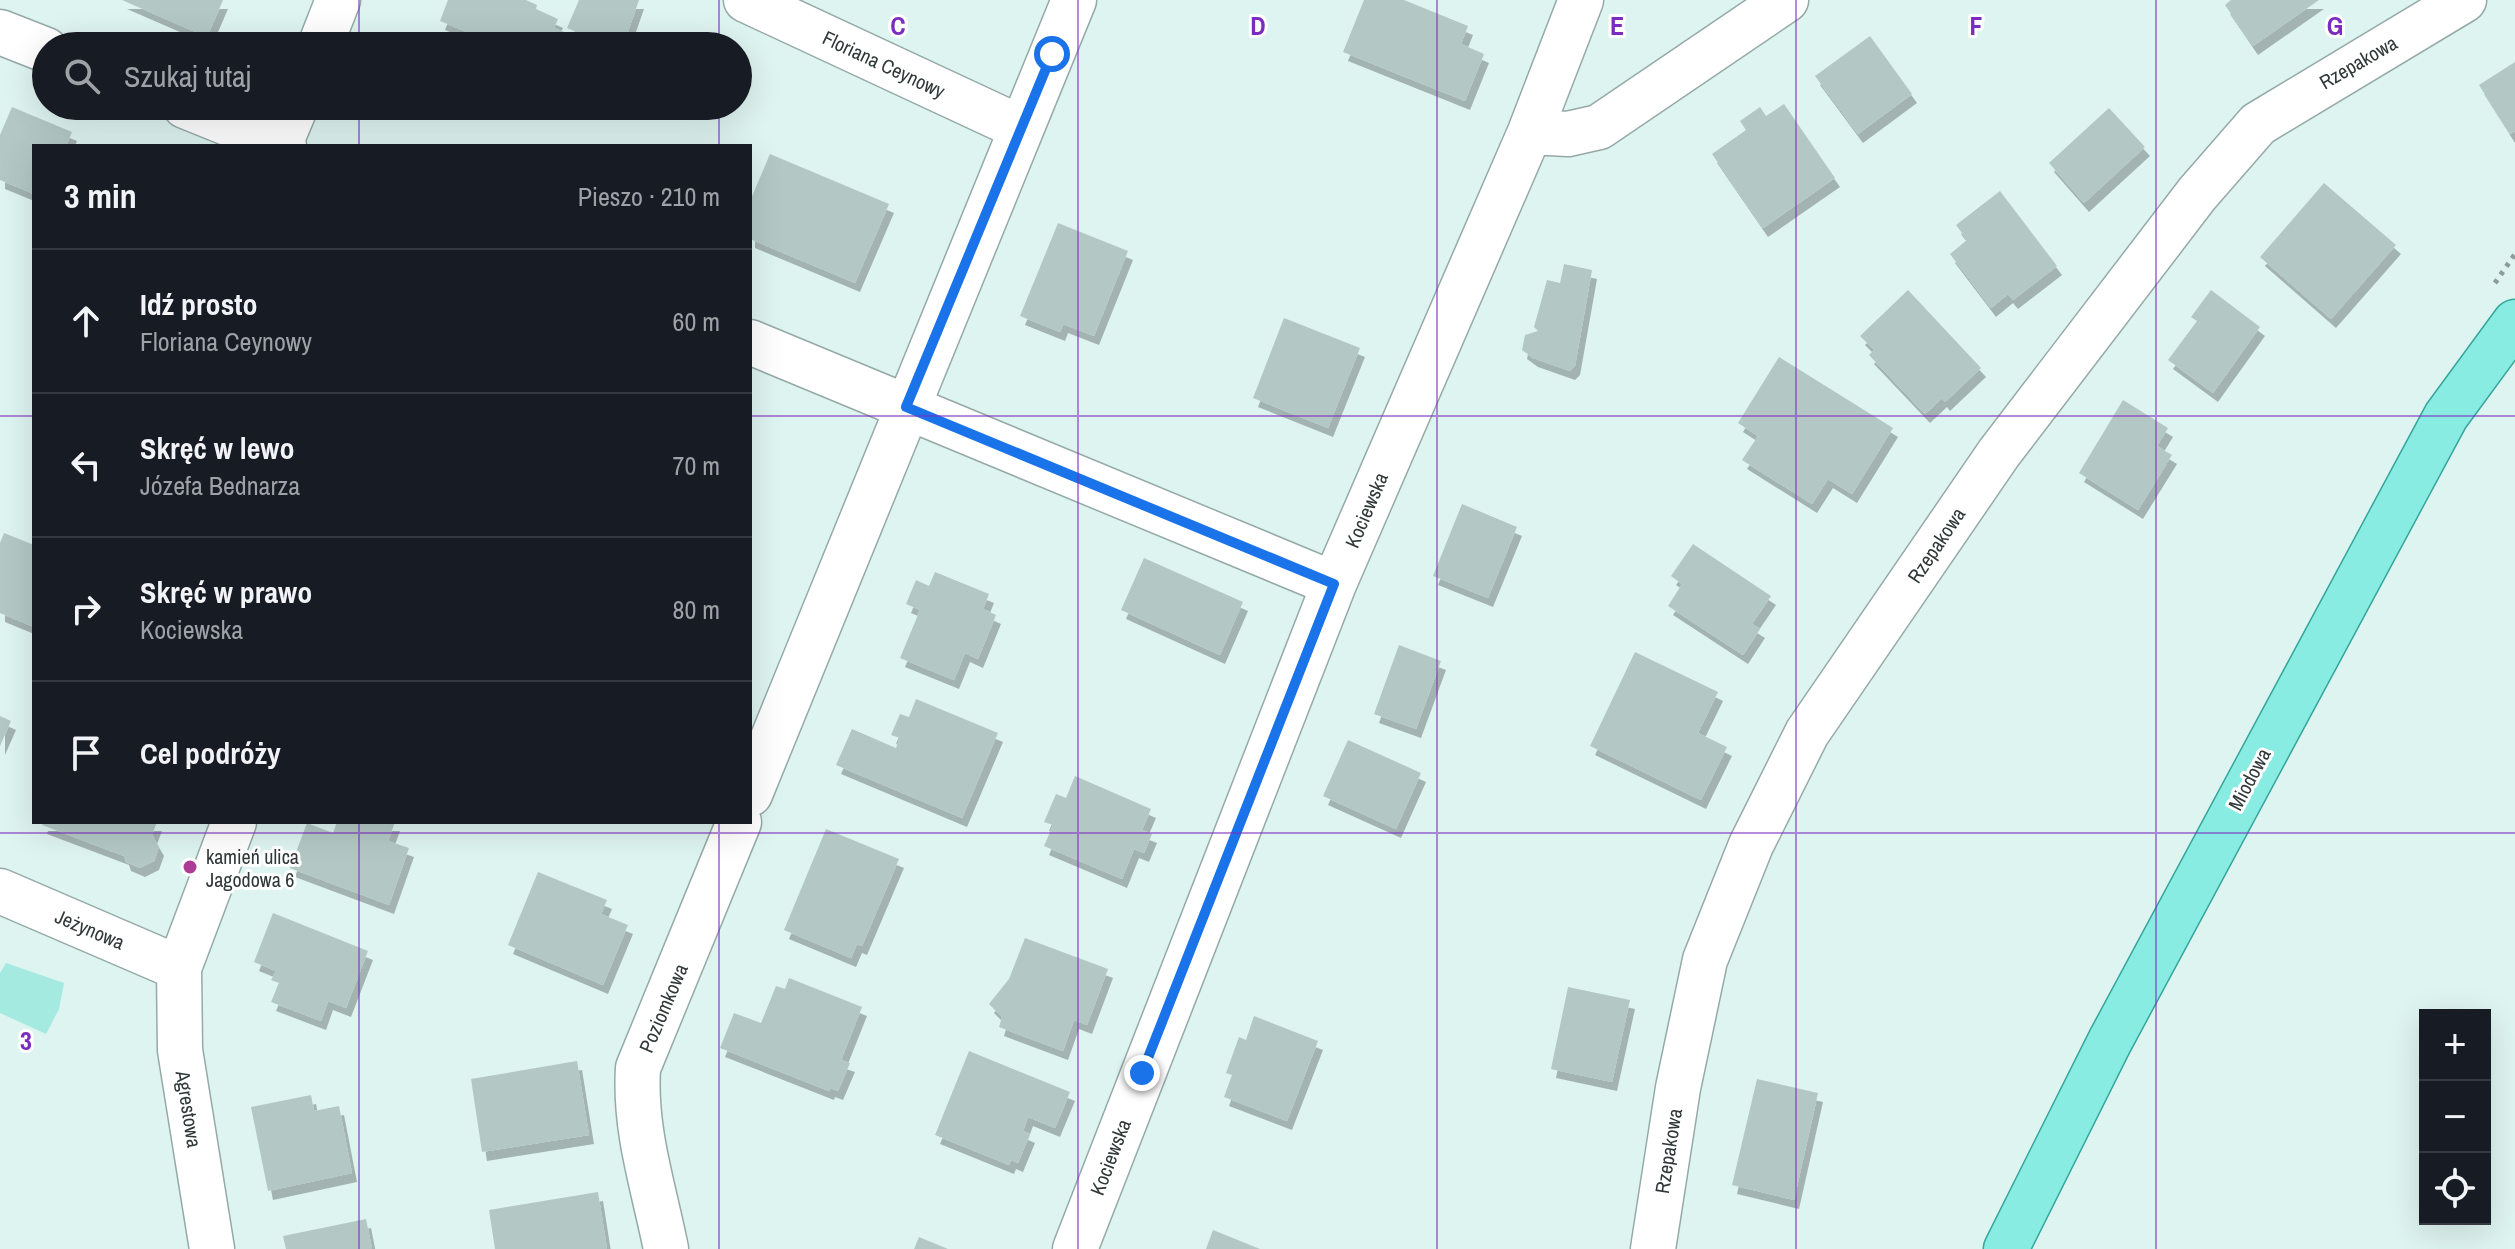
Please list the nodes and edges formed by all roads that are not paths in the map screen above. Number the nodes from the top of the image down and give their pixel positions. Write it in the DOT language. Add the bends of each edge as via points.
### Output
graph roads {
  1 [pos="338,0"];
  2 [pos="746,0"];
  3 [pos="1074,0"];
  4 [pos="1581,0"];
  5 [pos="1786,0"];
  6 [pos="2464,0"];
  7 [pos="0,32"];
  8 [pos="325,32"];
  9 [pos="32,45"];
  10 [pos="240,120"];
  11 [pos="1021,128"];
  12 [pos="287,132"];
  13 [pos="1530,132"];
  14 [pos="2515,322"];
  15 [pos="752,343"];
  16 [pos="906,407"];
  17 [pos="1334,584"];
  18 [pos="752,789"];
  19 [pos="233,824"];
  20 [pos="738,824"];
  21 [pos="0,891"];
  22 [pos="179,968"];
  23 [pos="212,1249"];
  24 [pos="666,1249"];
  25 [pos="1075,1249"];
  26 [pos="1653,1249"];
  27 [pos="2006,1249"];
  1 -- 8 [label="street"];
  2 -- 11 [label="street, Floriana Ceynowy"];
  3 -- 11 [label="street"];
  4 -- 13 [label="street, Kociewska"];
  5 -- 13 [label="street" via="1599,127 1568,134"];
  6 -- 26 [label="street, Rzepakowa" via="2258,124 2197,194 1999,453 1807,733 1751,845 1705,960"];
  7 -- 9 [label="street"];
  10 -- 12 [label="street"];
  11 -- 16 [label="street"];
  13 -- 17 [label="street, Kociewska"];
  14 -- 27 [label="main road, Miodowa" via="2446,416 2110,1041"];
  15 -- 16 [label="street"];
  16 -- 17 [label="street"];
  16 -- 18 [label="street"];
  17 -- 25 [label="street, Kociewska"];
  19 -- 22 [label="street"];
  20 -- 24 [label="street, Poziomkowa" via="638,1068 640,1134"];
  21 -- 22 [label="street, Jeżynowa"];
  22 -- 23 [label="street, Agrestowa" via="180,1050"];
}
